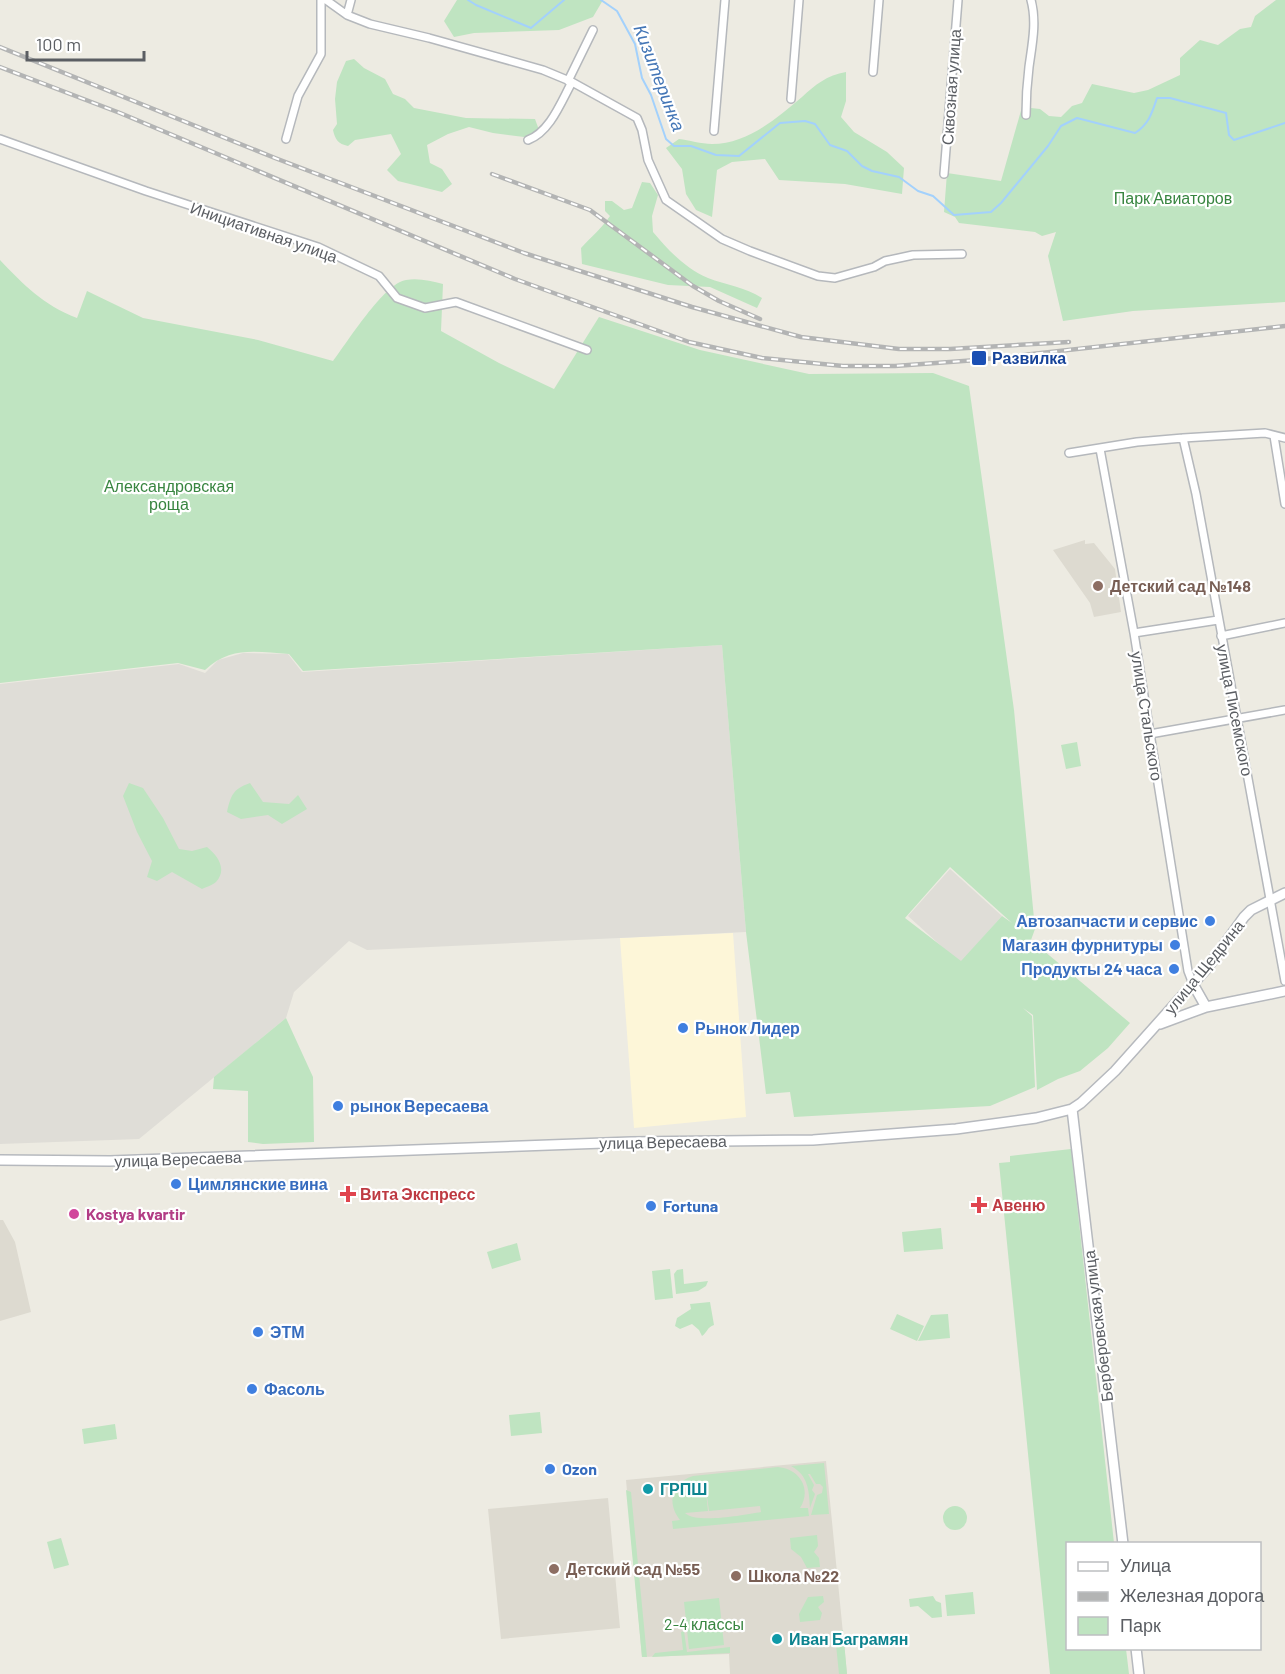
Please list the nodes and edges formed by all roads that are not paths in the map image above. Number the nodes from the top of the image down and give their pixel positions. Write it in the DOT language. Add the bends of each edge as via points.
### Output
graph roads {
  1 [pos="321,0"];
  2 [pos="326,0"];
  3 [pos="351,0"];
  4 [pos="725,0"];
  5 [pos="799,0"];
  6 [pos="879,0"];
  7 [pos="958,0"];
  8 [pos="1031,0"];
  9 [pos="347,15"];
  10 [pos="593,30"];
  11 [pos="873,72"];
  12 [pos="570,82"];
  13 [pos="791,99"];
  14 [pos="1026,115"];
  15 [pos="714,131"];
  16 [pos="0,139"];
  17 [pos="286,139"];
  18 [pos="528,140"];
  19 [pos="945,174"];
  20 [pos="962,254"];
  21 [pos="587,350"];
  22 [pos="1274,436"];
  23 [pos="1184,438"];
  24 [pos="1285,438"];
  25 [pos="1100,449"];
  26 [pos="1069,453"];
  27 [pos="1285,504"];
  28 [pos="1218,620"];
  29 [pos="1285,623"];
  30 [pos="1134,633"];
  31 [pos="1221,636"];
  32 [pos="1285,710"];
  33 [pos="1237,719"];
  34 [pos="1150,734"];
  35 [pos="1285,893"];
  36 [pos="1271,898"];
  37 [pos="1285,981"];
  38 [pos="1193,984"];
  39 [pos="1285,991"];
  40 [pos="1206,1007"];
  41 [pos="1156,1026"];
  42 [pos="1072,1109"];
  43 [pos="0,1160"];
  44 [pos="1123,1542"];
  45 [pos="1136,1650"];
  46 [pos="1139,1674"];
  1 -- 17 [label="street" via="321,54 298,96"];
  2 -- 9 [label="street"];
  3 -- 9 [label="street"];
  4 -- 15 [label="street"];
  5 -- 13 [label="street"];
  6 -- 11 [label="street"];
  7 -- 19 [label="street, Сквозная улица"];
  8 -- 14 [label="street" via="1034,9"];
  9 -- 12 [label="street" via="543,70"];
  10 -- 12 [label="street"];
  12 -- 18 [label="street" via="545,128"];
  12 -- 20 [label="street" via="638,118 648,160 666,200 722,239 818,276 835,278 913,255"];
  16 -- 21 [label="street, Инициативная улица" via="318,247 379,276 397,298 425,308 456,302"];
  22 -- 23 [label="street" via="1265,433"];
  22 -- 24 [label="street"];
  22 -- 27 [label="street"];
  23 -- 25 [label="street"];
  23 -- 28 [label="street, улица Писемского"];
  25 -- 26 [label="street"];
  25 -- 30 [label="street, улица Стальского"];
  28 -- 30 [label="street"];
  28 -- 31 [label="street, улица Писемского"];
  29 -- 31 [label="street"];
  30 -- 34 [label="street, улица Стальского"];
  31 -- 33 [label="street, улица Писемского"];
  32 -- 33 [label="street"];
  33 -- 34 [label="street"];
  33 -- 36 [label="street, улица Писемского"];
  34 -- 38 [label="street, улица Стальского"];
  35 -- 36 [label="main road, улица Щедрина"];
  36 -- 37 [label="street, улица Писемского"];
  36 -- 38 [label="main road, улица Щедрина" via="1244,917"];
  38 -- 40 [label="main road"];
  38 -- 41 [label="main road, улица Щедрина"];
  39 -- 40 [label="main road, улица Вересаева"];
  40 -- 41 [label="main road, улица Вересаева"];
  41 -- 42 [label="main road, улица Вересаева" via="1115,1071"];
  42 -- 43 [label="main road, улица Вересаева" via="956,1129 813,1140 110,1161"];
  42 -- 44 [label="main road, Берберовская улица"];
  45 -- 46 [label="main road"];
}
